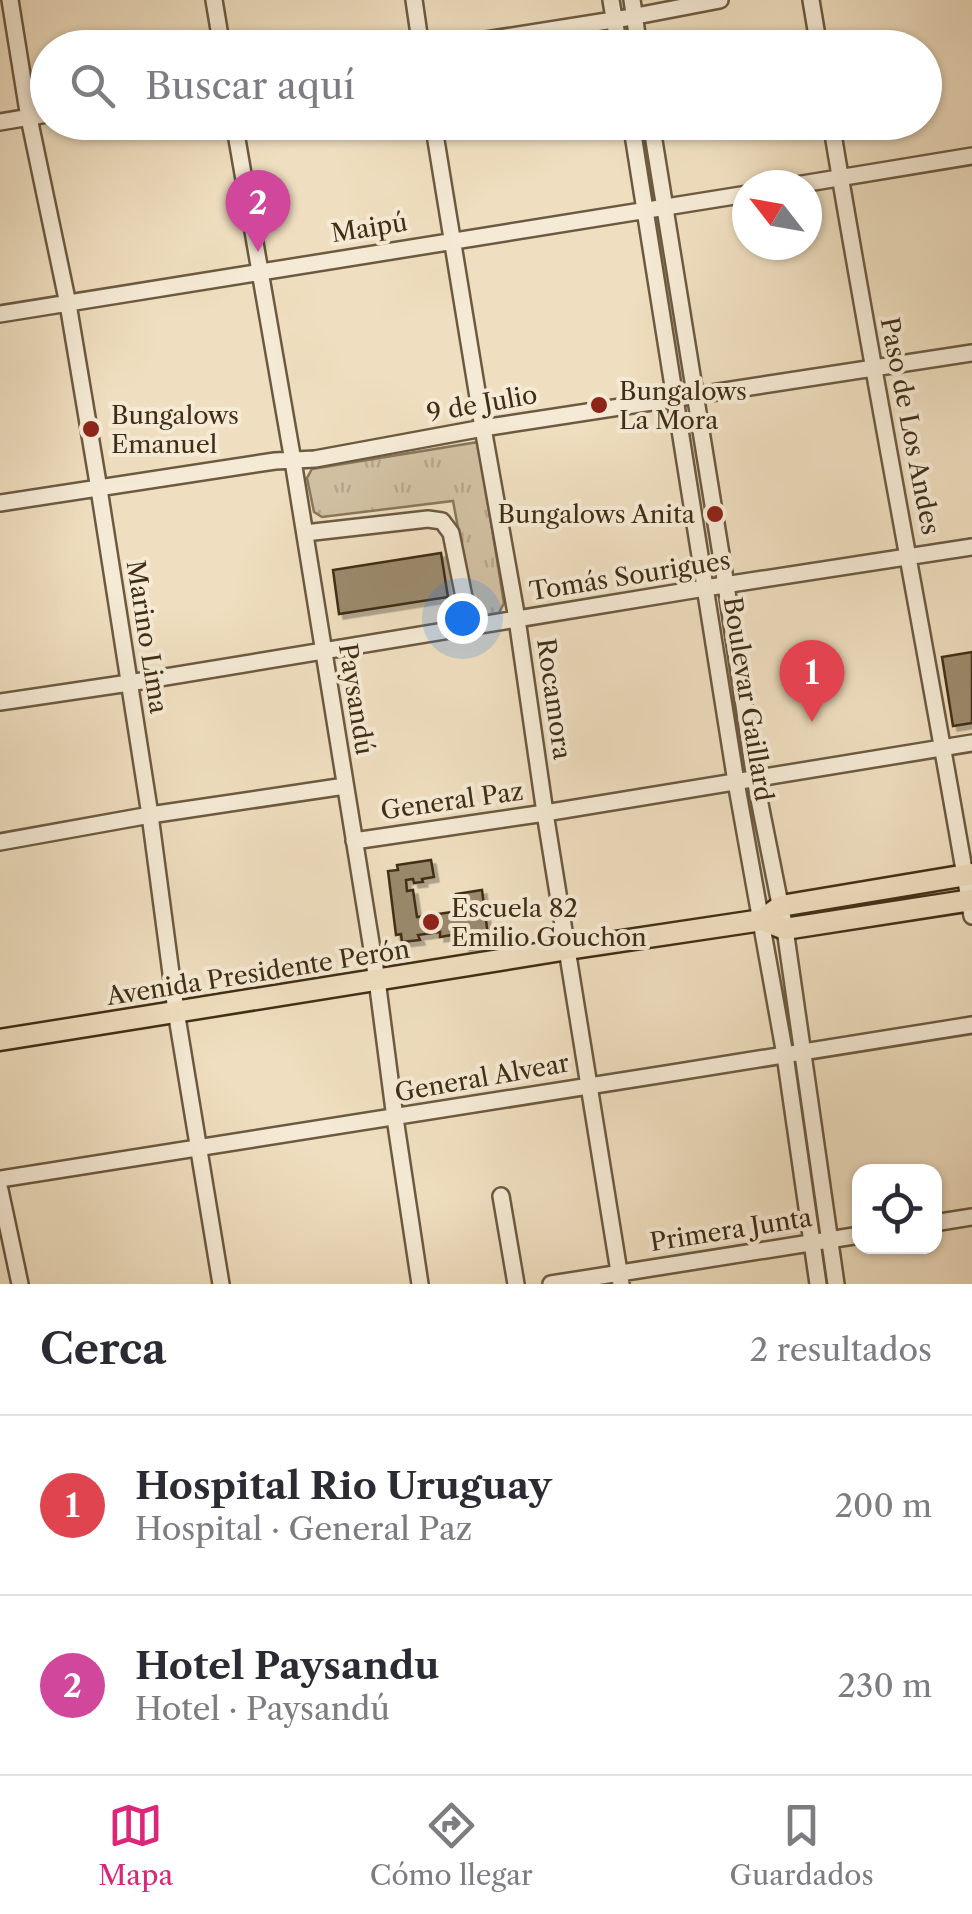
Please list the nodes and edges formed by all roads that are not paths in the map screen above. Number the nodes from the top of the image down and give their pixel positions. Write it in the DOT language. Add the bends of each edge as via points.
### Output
graph roads {
  1 [pos="10,0"];
  2 [pos="214,0"];
  3 [pos="414,0"];
  4 [pos="611,0"];
  5 [pos="720,0"];
  6 [pos="811,0"];
  7 [pos="633,8"];
  8 [pos="614,20"];
  9 [pos="219,30"];
  10 [pos="418,30"];
  11 [pos="550,30"];
  12 [pos="616,30"];
  13 [pos="816,30"];
  14 [pos="29,118"];
  15 [pos="0,122"];
  16 [pos="30,123"];
  17 [pos="34,140"];
  18 [pos="237,140"];
  19 [pos="436,140"];
  20 [pos="634,140"];
  21 [pos="653,140"];
  22 [pos="834,140"];
  23 [pos="972,156"];
  24 [pos="840,178"];
  25 [pos="822,181"];
  26 [pos="732,196"];
  27 [pos="663,208"];
  28 [pos="646,210"];
  29 [pos="452,240"];
  30 [pos="261,270"];
  31 [pos="68,304"];
  32 [pos="0,314"];
  33 [pos="972,353"];
  34 [pos="872,368"];
  35 [pos="694,396"];
  36 [pos="676,399"];
  37 [pos="483,428"];
  38 [pos="293,461"];
  39 [pos="99,489"];
  40 [pos="0,503"];
  41 [pos="305,533"];
  42 [pos="972,547"];
  43 [pos="910,558"];
  44 [pos="726,585"];
  45 [pos="705,588"];
  46 [pos="517,620"];
  47 [pos="470,626"];
  48 [pos="324,651"];
  49 [pos="129,684"];
  50 [pos="0,702"];
  51 [pos="972,743"];
  52 [pos="942,748"];
  53 [pos="755,778"];
  54 [pos="736,782"];
  55 [pos="345,786"];
  56 [pos="544,813"];
  57 [pos="150,816"];
  58 [pos="354,841"];
  59 [pos="0,842"];
  60 [pos="969,875"];
  61 [pos="971,905"];
  62 [pos="781,906"];
  63 [pos="762,920"];
  64 [pos="785,929"];
  65 [pos="568,949"];
  66 [pos="377,980"];
  67 [pos="176,1011"];
  68 [pos="972,1024"];
  69 [pos="0,1040"];
  70 [pos="793,1053"];
  71 [pos="588,1084"];
  72 [pos="395,1118"];
  73 [pos="197,1149"];
  74 [pos="0,1179"];
  75 [pos="0,1190"];
  76 [pos="501,1196"];
  77 [pos="972,1217"];
  78 [pos="942,1222"];
  79 [pos="852,1236"];
  80 [pos="820,1242"];
  81 [pos="620,1279"];
  82 [pos="20,1284"];
  83 [pos="221,1284"];
  84 [pos="420,1284"];
  85 [pos="516,1284"];
  86 [pos="551,1284"];
  87 [pos="818,1284"];
  88 [pos="836,1284"];
  1 -- 14 [label="street, Marino Lima"];
  2 -- 9 [label="street"];
  3 -- 10 [label="street"];
  4 -- 8 [label="street"];
  5 -- 7 [label="street"];
  6 -- 13 [label="street"];
  7 -- 8 [label="street"];
  8 -- 11 [label="street"];
  8 -- 12 [label="street"];
  14 -- 15 [label="street"];
  14 -- 16 [label="street, Marino Lima"];
  17 -- 31 [label="street, Marino Lima"];
  18 -- 30 [label="street, Paysandú"];
  19 -- 29 [label="street, Rocamora"];
  20 -- 28 [label="street, Boulevar Gaillard"];
  21 -- 27 [label="street, Boulevar Gaillard"];
  22 -- 24 [label="street, Paso de Los Andes"];
  23 -- 24 [label="street"];
  24 -- 25 [label="street"];
  24 -- 34 [label="street, Paso de Los Andes"];
  26 -- 27 [label="street, Maipú"];
  27 -- 28 [label="street, Maipú"];
  27 -- 35 [label="street, Boulevar Gaillard"];
  28 -- 29 [label="street, Maipú"];
  28 -- 36 [label="street, Boulevar Gaillard"];
  29 -- 30 [label="street, Maipú"];
  29 -- 37 [label="street, Rocamora"];
  30 -- 31 [label="street, Maipú"];
  30 -- 38 [label="street, Paysandú"];
  31 -- 32 [label="street, Maipú"];
  31 -- 39 [label="street, Marino Lima"];
  33 -- 34 [label="street, 9 de Julio"];
  34 -- 35 [label="street, 9 de Julio"];
  34 -- 43 [label="street, Paso de Los Andes"];
  35 -- 36 [label="street, 9 de Julio"];
  35 -- 44 [label="street, Boulevar Gaillard"];
  36 -- 37 [label="street, 9 de Julio"];
  36 -- 45 [label="street, Boulevar Gaillard"];
  37 -- 38 [label="street, 9 de Julio"];
  37 -- 46 [label="street, Rocamora"];
  38 -- 39 [label="street, 9 de Julio"];
  38 -- 41 [label="street, Paysandú"];
  39 -- 40 [label="street, 9 de Julio"];
  39 -- 49 [label="street, Marino Lima"];
  41 -- 47 [label="street" via="442,521 451,533"];
  41 -- 48 [label="street, Paysandú"];
  42 -- 43 [label="street, Tomás Sourigues"];
  43 -- 44 [label="street, Tomás Sourigues"];
  43 -- 52 [label="street, Paso de Los Andes"];
  44 -- 45 [label="street, Tomás Sourigues"];
  44 -- 53 [label="street, Boulevar Gaillard"];
  45 -- 46 [label="street, Tomás Sourigues"];
  45 -- 54 [label="street, Boulevar Gaillard"];
  46 -- 47 [label="street, Tomás Sourigues"];
  46 -- 56 [label="street, Rocamora"];
  47 -- 48 [label="street, Tomás Sourigues"];
  48 -- 49 [label="street, Tomás Sourigues"];
  48 -- 55 [label="street, Paysandú"];
  49 -- 50 [label="street, Tomás Sourigues"];
  49 -- 57 [label="street, Marino Lima"];
  51 -- 52 [label="street, General Paz"];
  52 -- 53 [label="street, General Paz"];
  52 -- 60 [label="street, Paso de Los Andes"];
  53 -- 54 [label="street, General Paz"];
  53 -- 62 [label="street, Boulevar Gaillard"];
  54 -- 56 [label="street, General Paz"];
  54 -- 63 [label="street, Boulevar Gaillard"];
  55 -- 57 [label="street, General Paz"];
  55 -- 58 [label="street, Paysandú"];
  56 -- 58 [label="street, General Paz"];
  56 -- 65 [label="street, Rocamora"];
  57 -- 59 [label="street, General Paz"];
  57 -- 67 [label="street, Marino Lima"];
  58 -- 66 [label="street, Paysandú"];
  60 -- 61 [label="street, Paso de Los Andes"];
  60 -- 62 [label="main road, Avenida Presidente Perón"];
  61 -- 64 [label="main road"];
  62 -- 63 [label="main road, Avenida Presidente Perón"];
  62 -- 64 [label="street, Boulevar Gaillard"];
  63 -- 64 [label="main road, Avenida Presidente Perón"];
  63 -- 65 [label="main road, Avenida Presidente Perón"];
  63 -- 70 [label="street, Boulevar Gaillard"];
  64 -- 70 [label="street, Boulevar Gaillard"];
  65 -- 66 [label="main road, Avenida Presidente Perón"];
  65 -- 71 [label="street, Rocamora"];
  66 -- 67 [label="main road, Avenida Presidente Perón"];
  66 -- 72 [label="street, Paysandú"];
  67 -- 69 [label="main road, Avenida Presidente Perón"];
  67 -- 73 [label="street, Marino Lima"];
  68 -- 70 [label="street, General Alvear"];
  70 -- 71 [label="street, General Alvear"];
  70 -- 80 [label="street, Boulevar Gaillard"];
  71 -- 72 [label="street, General Alvear"];
  71 -- 81 [label="street, Rocamora"];
  72 -- 73 [label="street, General Alvear"];
  72 -- 84 [label="street, Paysandú"];
  73 -- 74 [label="street, General Alvear"];
  73 -- 83 [label="street, Marino Lima"];
  75 -- 82 [label="street"];
  76 -- 85 [label="street"];
  77 -- 78 [label="street"];
  79 -- 80 [label="street, Primera Junta"];
  80 -- 81 [label="street, Primera Junta"];
  80 -- 87 [label="street, Boulevar Gaillard"];
  80 -- 88 [label="street, Boulevar Gaillard"];
  81 -- 86 [label="street, Primera Junta"];
}
